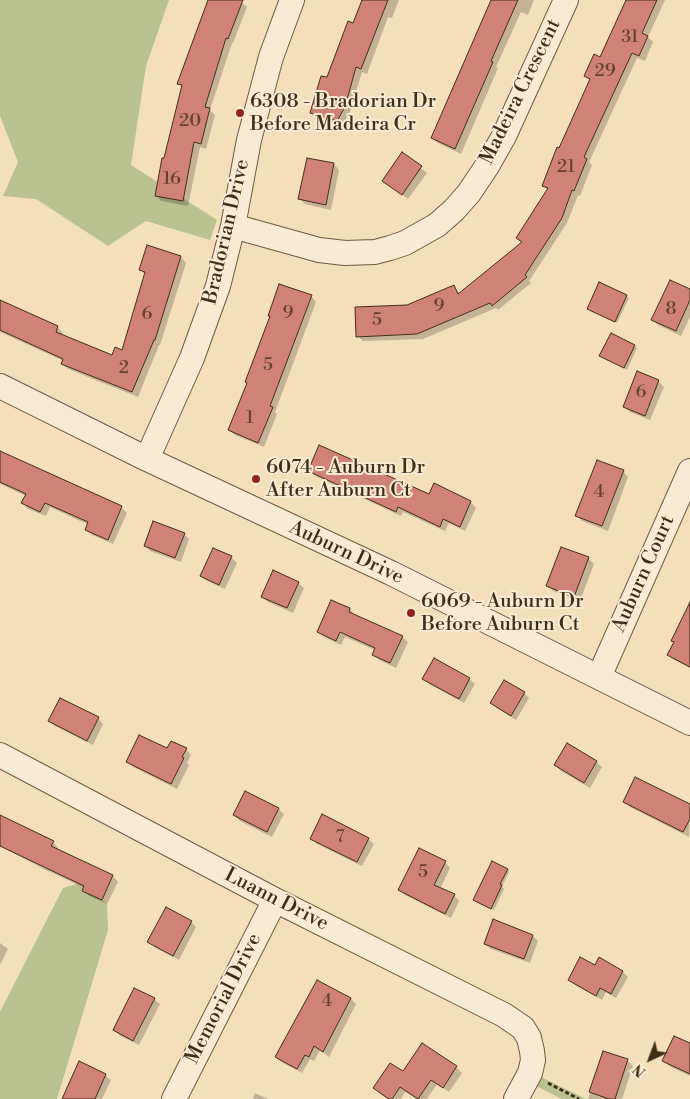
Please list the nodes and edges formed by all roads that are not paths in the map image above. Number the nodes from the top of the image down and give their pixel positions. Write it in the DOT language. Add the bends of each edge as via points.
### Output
graph roads {
  1 [pos="292,0"];
  2 [pos="566,0"];
  3 [pos="233,226"];
  4 [pos="0,386"];
  5 [pos="147,459"];
  6 [pos="690,471"];
  7 [pos="598,677"];
  8 [pos="690,723"];
  9 [pos="0,755"];
  10 [pos="275,900"];
  11 [pos="174,1099"];
  12 [pos="516,1099"];
  1 -- 3 [label="street, Bradorian Drive" via="271,57 249,140"];
  2 -- 3 [label="street, Madeira Crescent" via="487,166 469,193 437,225 390,248 345,254"];
  3 -- 5 [label="street, Bradorian Drive" via="218,286 192,358"];
  4 -- 5 [label="street, Auburn Drive"];
  5 -- 7 [label="street, Auburn Drive" via="391,573"];
  6 -- 7 [label="street, Auburn Court"];
  7 -- 8 [label="street, Auburn Drive"];
  9 -- 10 [label="street, Luann Drive"];
  10 -- 11 [label="street, Memorial Drive"];
  10 -- 12 [label="street, Luann Drive" via="504,1015 523,1028 529,1038 531,1066"];
}
